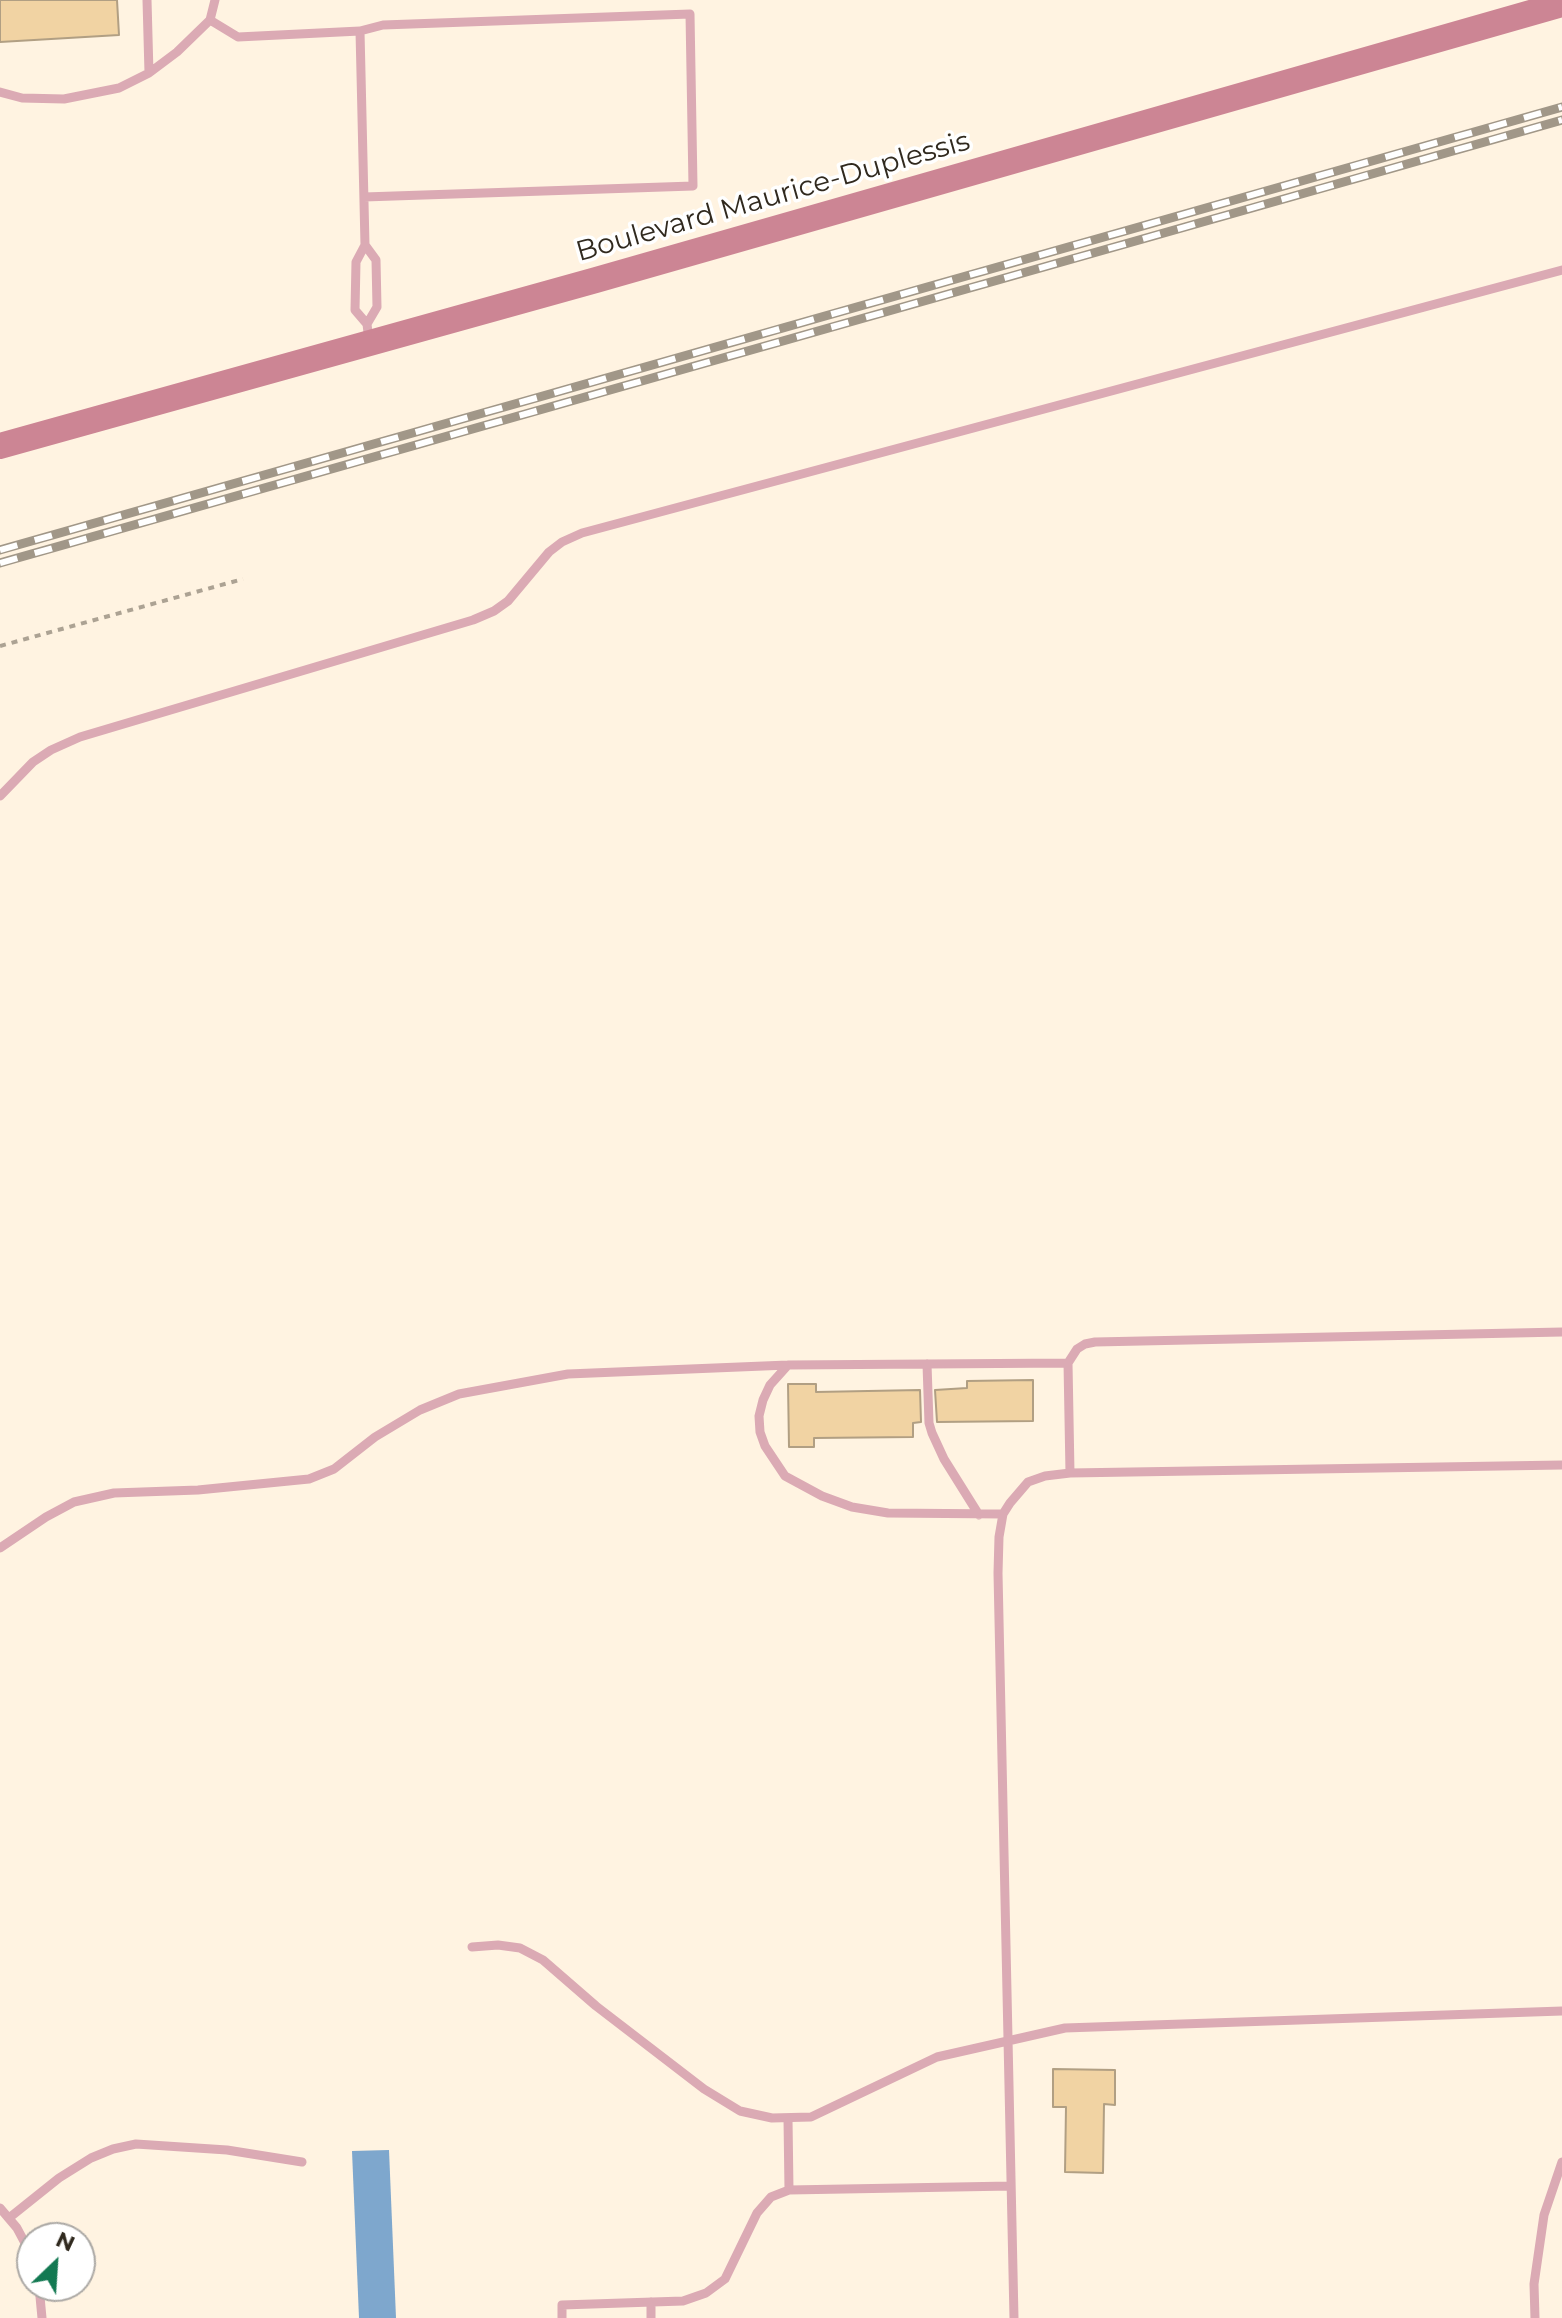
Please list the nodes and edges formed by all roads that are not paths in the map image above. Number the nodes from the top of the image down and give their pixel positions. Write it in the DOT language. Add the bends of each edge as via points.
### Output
graph roads {
  1 [pos="147,0"];
  2 [pos="215,0"];
  3 [pos="1562,4"];
  4 [pos="210,20"];
  5 [pos="360,31"];
  6 [pos="149,73"];
  7 [pos="0,92"];
  8 [pos="364,197"];
  9 [pos="365,245"];
  10 [pos="1562,270"];
  11 [pos="368,334"];
  12 [pos="0,446"];
  13 [pos="0,796"];
  14 [pos="1562,1332"];
  15 [pos="1562,1345"];
  16 [pos="1068,1363"];
  17 [pos="927,1364"];
  18 [pos="788,1365"];
  19 [pos="1562,1465"];
  20 [pos="1070,1473"];
  21 [pos="1003,1514"];
  22 [pos="979,1515"];
  23 [pos="0,1548"];
  24 [pos="472,1947"];
  25 [pos="1562,2011"];
  26 [pos="1008,2040"];
  27 [pos="788,2119"];
  28 [pos="302,2162"];
  29 [pos="1562,2162"];
  30 [pos="1011,2186"];
  31 [pos="789,2190"];
  32 [pos="0,2208"];
  33 [pos="9,2218"];
  34 [pos="16,2230"];
  35 [pos="651,2302"];
  36 [pos="562,2318"];
  37 [pos="651,2318"];
  38 [pos="1014,2318"];
  39 [pos="1535,2318"];
  1 -- 6 [label="lane"];
  2 -- 4 [label="lane"];
  3 -- 11 [label="street, Boulevard Maurice-Duplessis" via="960,177"];
  4 -- 5 [label="lane" via="238,37"];
  4 -- 6 [label="lane"];
  5 -- 8 [label="lane"];
  5 -- 8 [label="lane" via="383,25 690,14 693,186"];
  6 -- 7 [label="lane" via="119,88 64,99"];
  8 -- 9 [label="lane"];
  9 -- 11 [label="lane" via="376,260 377,307"];
  9 -- 11 [label="lane" via="356,262 355,310"];
  10 -- 13 [label="lane" via="582,533 549,552 494,611 80,737 33,762"];
  11 -- 12 [label="street, Boulevard Maurice-Duplessis"];
  14 -- 15 [label="lane"];
  14 -- 16 [label="lane" via="1095,1342 1077,1349"];
  16 -- 17 [label="lane"];
  16 -- 20 [label="lane"];
  17 -- 18 [label="lane"];
  17 -- 22 [label="lane" via="932,1433"];
  18 -- 22 [label="lane" via="770,1385 759,1416 765,1446 785,1476 852,1507"];
  18 -- 23 [label="lane" via="568,1374 459,1394 420,1410 334,1469 309,1479 114,1493 74,1502"];
  19 -- 20 [label="lane"];
  20 -- 21 [label="lane" via="1028,1482"];
  21 -- 22 [label="lane"];
  21 -- 26 [label="lane" via="998,1573"];
  24 -- 27 [label="lane" via="520,1948 543,1960 704,2089 740,2111"];
  25 -- 26 [label="lane" via="1065,2028"];
  26 -- 27 [label="lane" via="937,2057 811,2117"];
  26 -- 30 [label="lane"];
  27 -- 31 [label="lane"];
  28 -- 33 [label="lane" via="136,2144 91,2158"];
  29 -- 39 [label="lane" via="1544,2215"];
  30 -- 31 [label="lane"];
  30 -- 38 [label="lane"];
  31 -- 35 [label="lane" via="771,2197 757,2213 725,2279 683,2301"];
  32 -- 33 [label="lane"];
  33 -- 34 [label="lane"];
  35 -- 36 [label="lane" via="562,2305"];
  35 -- 37 [label="lane"];
}
